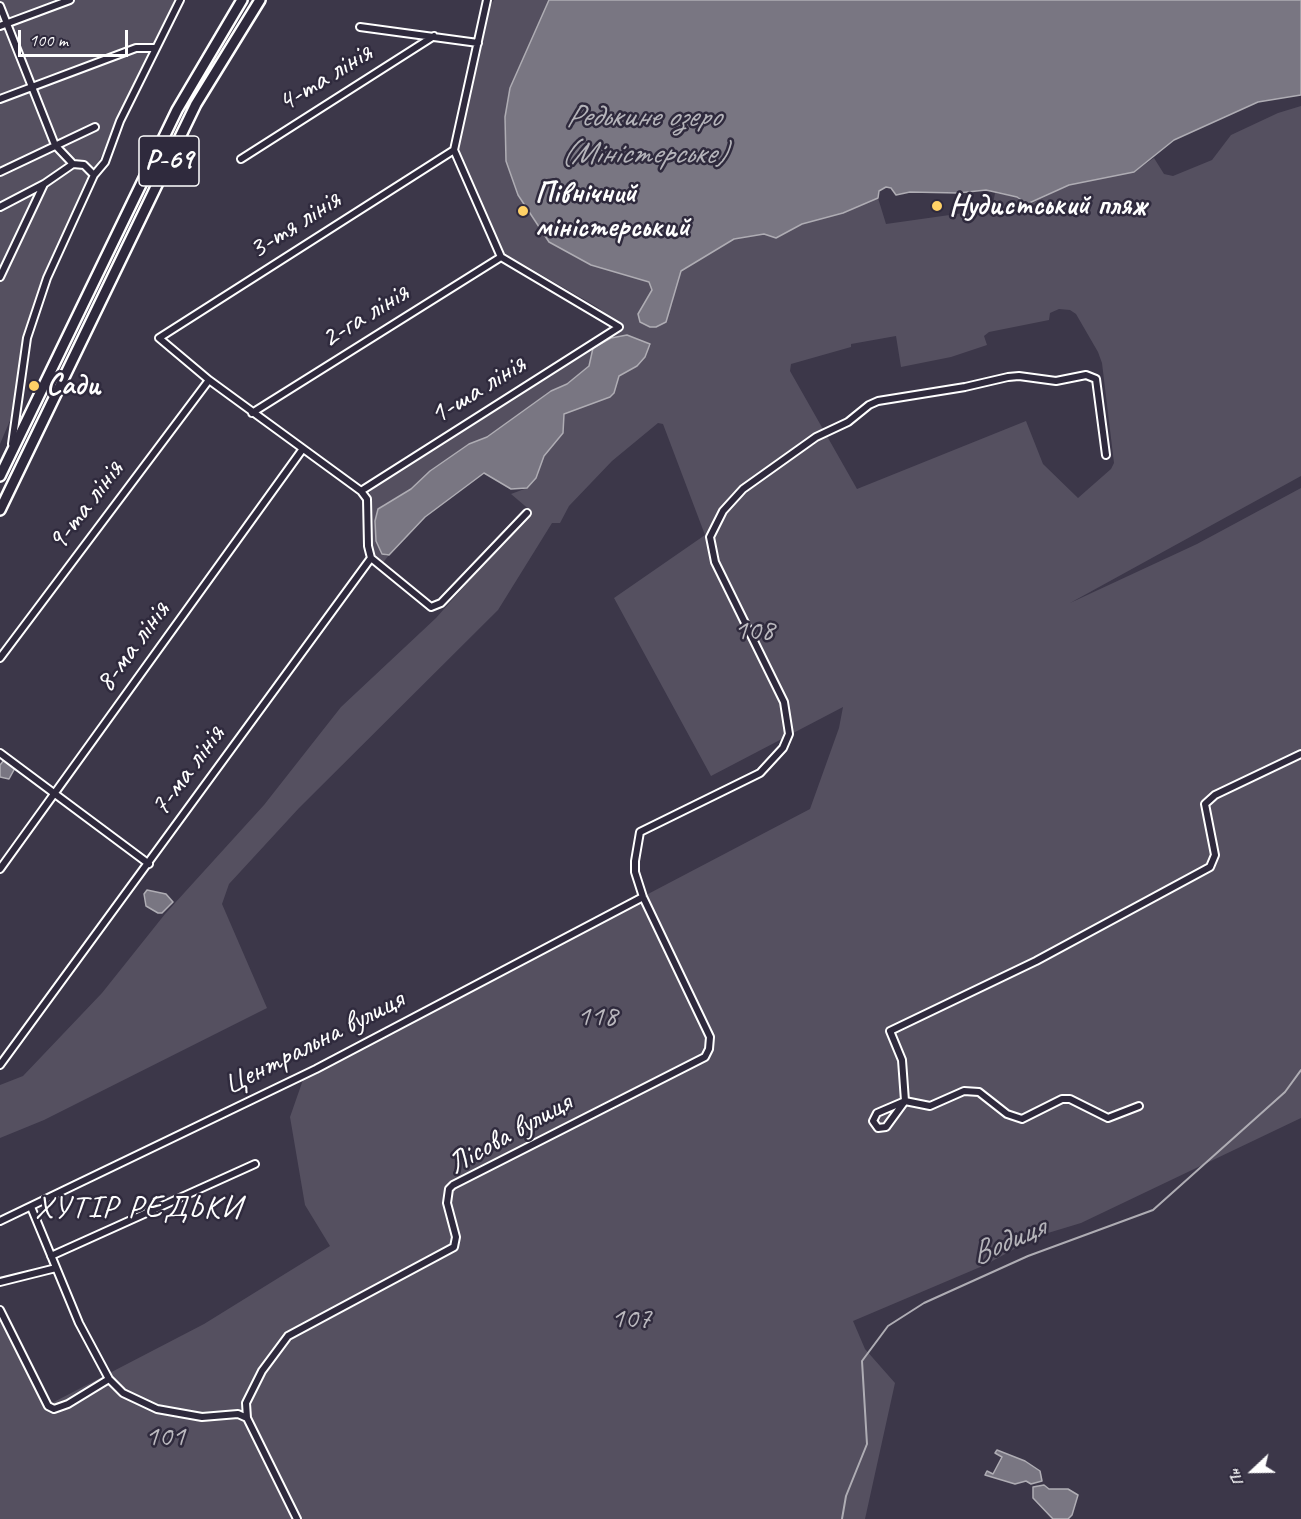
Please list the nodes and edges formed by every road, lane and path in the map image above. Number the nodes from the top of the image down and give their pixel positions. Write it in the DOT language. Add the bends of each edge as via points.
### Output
graph roads {
  1 [pos="70,0"];
  2 [pos="180,0"];
  3 [pos="242,0"];
  4 [pos="260,0"];
  5 [pos="488,0"];
  6 [pos="0,6"];
  7 [pos="3,25"];
  8 [pos="360,27"];
  9 [pos="434,36"];
  10 [pos="478,43"];
  11 [pos="155,48"];
  12 [pos="32,87"];
  13 [pos="0,99"];
  14 [pos="95,127"];
  15 [pos="55,145"];
  16 [pos="454,150"];
  17 [pos="241,159"];
  18 [pos="73,164"];
  19 [pos="0,172"];
  20 [pos="94,175"];
  21 [pos="44,184"];
  22 [pos="0,207"];
  23 [pos="501,257"];
  24 [pos="0,277"];
  25 [pos="209,380"];
  26 [pos="252,413"];
  27 [pos="302,450"];
  28 [pos="1106,455"];
  29 [pos="10,456"];
  30 [pos="0,476"];
  31 [pos="361,491"];
  32 [pos="0,510"];
  33 [pos="527,513"];
  34 [pos="371,558"];
  35 [pos="0,658"];
  36 [pos="0,753"];
  37 [pos="1301,754"];
  38 [pos="55,795"];
  39 [pos="149,864"];
  40 [pos="0,869"];
  41 [pos="643,897"];
  42 [pos="0,1065"];
  43 [pos="905,1101"];
  44 [pos="1139,1106"];
  45 [pos="255,1164"];
  46 [pos="31,1207"];
  47 [pos="0,1221"];
  48 [pos="51,1256"];
  49 [pos="57,1268"];
  50 [pos="0,1282"];
  51 [pos="0,1310"];
  52 [pos="109,1379"];
  53 [pos="247,1418"];
  54 [pos="297,1519"];
  1 -- 7 [label="street"];
  2 -- 11 [label="street"];
  3 -- 29 [label="main road, Р-69" via="177,110"];
  4 -- 32 [label="main road, Р-69" via="196,104"];
  5 -- 10 [label="street"];
  6 -- 7 [label="street"];
  7 -- 12 [label="street"];
  8 -- 9 [label="street"];
  9 -- 10 [label="street"];
  9 -- 17 [label="street, 4-та лінія"];
  10 -- 16 [label="street"];
  11 -- 12 [label="street" via="135,48"];
  11 -- 20 [label="street" via="105,162"];
  12 -- 13 [label="street"];
  12 -- 15 [label="street"];
  14 -- 15 [label="street"];
  15 -- 18 [label="street"];
  15 -- 19 [label="street"];
  16 -- 23 [label="street"];
  16 -- 25 [label="street, 3-тя лінія" via="159,338"];
  18 -- 20 [label="street" via="84,165"];
  18 -- 21 [label="street"];
  20 -- 29 [label="street" via="47,278 27,338"];
  21 -- 22 [label="street"];
  21 -- 24 [label="street"];
  23 -- 26 [label="street, 2-га лінія"];
  23 -- 31 [label="street, 1-ша лінія" via="620,327"];
  25 -- 26 [label="street"];
  25 -- 35 [label="street, 9-та лінія"];
  26 -- 27 [label="street"];
  27 -- 31 [label="street"];
  27 -- 38 [label="street, 8-ма лінія"];
  28 -- 41 [label="street" via="1096,379 1086,375 1049,381 1019,376 879,401 816,437 743,489 723,511 710,537 715,562 784,702 789,734 771,764 640,832 635,872"];
  29 -- 30 [label="main road, Р-69"];
  31 -- 34 [label="street" via="367,499"];
  33 -- 34 [label="street" via="441,603 431,608"];
  34 -- 39 [label="street, 7-ма лінія"];
  36 -- 38 [label="street"];
  37 -- 43 [label="street" via="1215,795 1205,804 1215,855 1210,867 1036,961 890,1030 902,1060"];
  38 -- 39 [label="street"];
  38 -- 40 [label="street, 8-ма лінія"];
  39 -- 42 [label="street, 7-ма лінія"];
  41 -- 46 [label="street, Центральна вулиця" via="316,1069"];
  41 -- 53 [label="street, Лісова вулиця" via="710,1037 705,1057 453,1185 447,1203 456,1237 454,1247 288,1336 247,1396"];
  43 -- 43 [label="street" via="886,1127 878,1128 873,1121 877,1113"];
  43 -- 44 [label="street" via="930,1106 964,1091 979,1092 1007,1114 1022,1119 1062,1099 1070,1099 1108,1118"];
  45 -- 48 [label="street"];
  46 -- 47 [label="street, Центральна вулиця"];
  46 -- 48 [label="street"];
  48 -- 49 [label="street"];
  49 -- 50 [label="street"];
  49 -- 52 [label="street" via="79,1323"];
  51 -- 52 [label="street" via="48,1406 54,1409 68,1404"];
  52 -- 53 [label="street" via="123,1393 157,1408 202,1417 238,1414"];
  53 -- 54 [label="street"];
}
